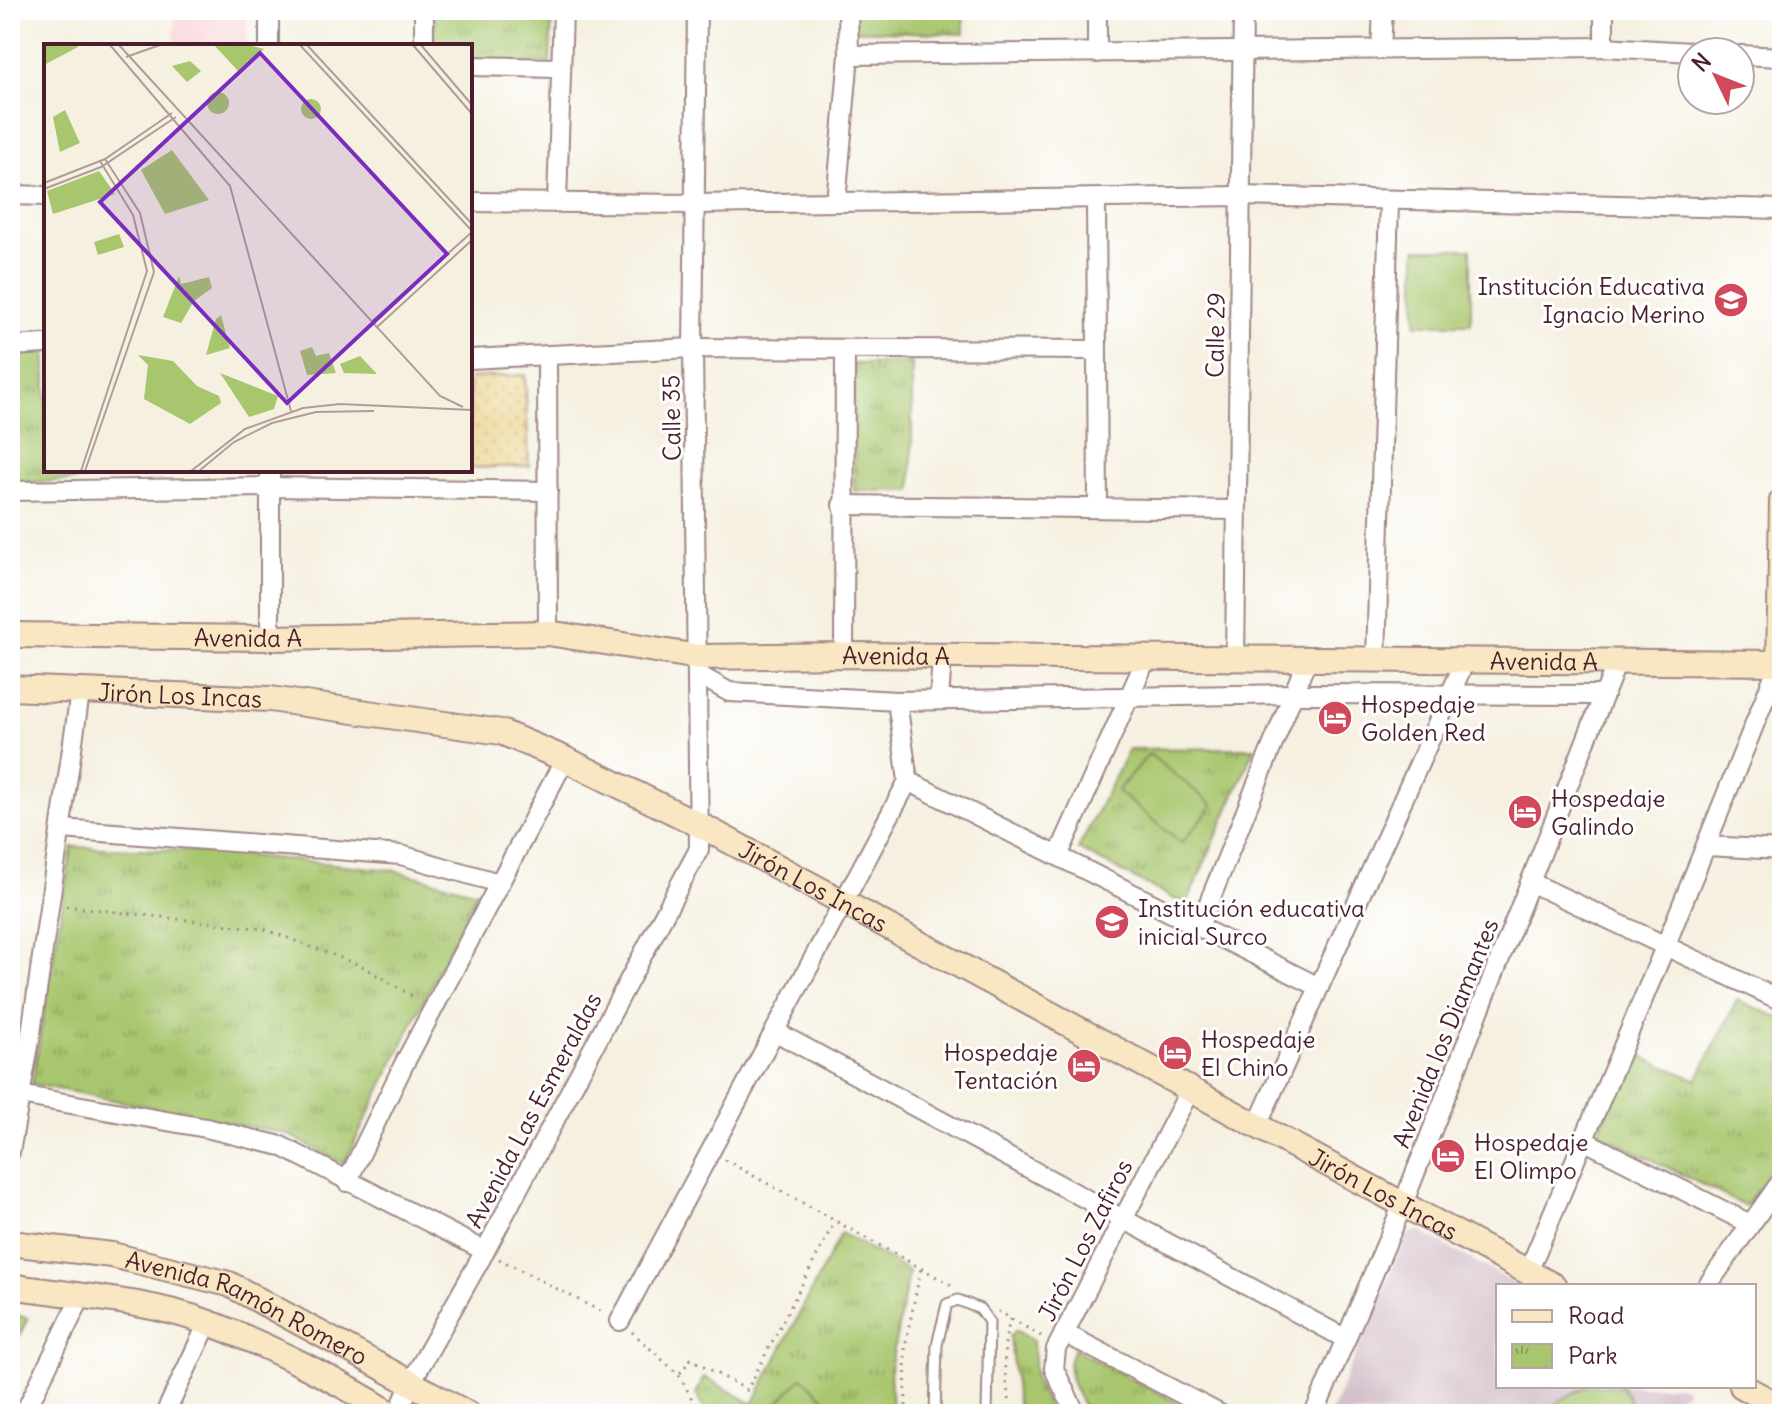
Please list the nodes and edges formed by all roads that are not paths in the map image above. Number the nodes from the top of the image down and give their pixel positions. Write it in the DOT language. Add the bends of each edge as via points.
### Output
graph roads {
  1 [pos="269,10"];
  2 [pos="424,10"];
  3 [pos="563,10"];
  4 [pos="697,10"];
  5 [pos="848,10"];
  6 [pos="1097,10"];
  7 [pos="1243,10"];
  8 [pos="1383,10"];
  9 [pos="1604,10"];
  10 [pos="269,44"];
  11 [pos="424,44"];
  12 [pos="1604,47"];
  13 [pos="1381,50"];
  14 [pos="1242,51"];
  15 [pos="1676,51"];
  16 [pos="1097,53"];
  17 [pos="849,55"];
  18 [pos="1756,56"];
  19 [pos="1782,57"];
  20 [pos="472,66"];
  21 [pos="559,68"];
  22 [pos="10,195"];
  23 [pos="44,196"];
  24 [pos="1240,196"];
  25 [pos="1096,199"];
  26 [pos="1389,201"];
  27 [pos="472,202"];
  28 [pos="836,202"];
  29 [pos="557,203"];
  30 [pos="695,204"];
  31 [pos="1782,209"];
  32 [pos="44,344"];
  33 [pos="10,346"];
  34 [pos="693,348"];
  35 [pos="845,349"];
  36 [pos="1096,350"];
  37 [pos="547,358"];
  38 [pos="472,359"];
  39 [pos="417,472"];
  40 [pos="270,478"];
  41 [pos="127,480"];
  42 [pos="416,489"];
  43 [pos="10,491"];
  44 [pos="548,491"];
  45 [pos="1782,501"];
  46 [pos="842,505"];
  47 [pos="1098,508"];
  48 [pos="1236,510"];
  49 [pos="548,633"];
  50 [pos="10,635"];
  51 [pos="270,638"];
  52 [pos="844,655"];
  53 [pos="942,658"];
  54 [pos="1146,659"];
  55 [pos="1235,660"];
  56 [pos="1307,660"];
  57 [pos="1376,661"];
  58 [pos="1465,661"];
  59 [pos="1617,662"];
  60 [pos="699,666"];
  61 [pos="1778,674"];
  62 [pos="10,688"];
  63 [pos="80,693"];
  64 [pos="1293,694"];
  65 [pos="1604,695"];
  66 [pos="1449,696"];
  67 [pos="1129,699"];
  68 [pos="939,700"];
  69 [pos="897,701"];
  70 [pos="565,759"];
  71 [pos="908,781"];
  72 [pos="700,825"];
  73 [pos="62,829"];
  74 [pos="1706,846"];
  75 [pos="1782,850"];
  76 [pos="1058,856"];
  77 [pos="499,883"];
  78 [pos="1528,889"];
  79 [pos="844,906"];
  80 [pos="1199,927"];
  81 [pos="1665,947"];
  82 [pos="1319,987"];
  83 [pos="1782,1001"];
  84 [pos="776,1032"];
  85 [pos="1190,1090"];
  86 [pos="20,1095"];
  87 [pos="1257,1126"];
  88 [pos="1583,1140"];
  89 [pos="11,1146"];
  90 [pos="1782,1180"];
  91 [pos="347,1182"];
  92 [pos="1406,1196"];
  93 [pos="1124,1218"];
  94 [pos="1750,1224"];
  95 [pos="10,1243"];
  96 [pos="485,1251"];
  97 [pos="1528,1272"];
  98 [pos="1550,1284"];
  99 [pos="1708,1284"];
  100 [pos="10,1286"];
  101 [pos="81,1297"];
  102 [pos="620,1321"];
  103 [pos="208,1323"];
  104 [pos="1064,1333"];
  105 [pos="1346,1339"];
  106 [pos="410,1384"];
  107 [pos="1746,1388"];
  108 [pos="1782,1408"];
  109 [pos="24,1414"];
  110 [pos="165,1414"];
  111 [pos="391,1414"];
  112 [pos="398,1414"];
  113 [pos="468,1414"];
  114 [pos="935,1414"];
  115 [pos="987,1414"];
  116 [pos="1076,1414"];
  117 [pos="1220,1414"];
  118 [pos="1314,1414"];
  1 -- 10 [label="street"];
  2 -- 11 [label="street"];
  3 -- 21 [label="street"];
  4 -- 30 [label="street, Calle 35"];
  5 -- 17 [label="street"];
  6 -- 16 [label="street"];
  7 -- 14 [label="street, Calle 29"];
  8 -- 13 [label="street"];
  9 -- 12 [label="street"];
  12 -- 13 [label="street"];
  12 -- 15 [label="street"];
  13 -- 14 [label="street"];
  14 -- 16 [label="street"];
  14 -- 24 [label="street, Calle 29"];
  16 -- 17 [label="street"];
  17 -- 28 [label="street"];
  18 -- 19 [label="street"];
  20 -- 21 [label="street"];
  21 -- 29 [label="street"];
  22 -- 23 [label="street"];
  24 -- 25 [label="street"];
  24 -- 26 [label="street"];
  24 -- 48 [label="street, Calle 29"];
  25 -- 28 [label="street"];
  25 -- 36 [label="street"];
  26 -- 31 [label="street"];
  26 -- 57 [label="street"];
  27 -- 29 [label="street"];
  28 -- 30 [label="street"];
  29 -- 30 [label="street"];
  30 -- 34 [label="street, Calle 35"];
  32 -- 33 [label="street"];
  34 -- 35 [label="street"];
  34 -- 37 [label="street"];
  34 -- 60 [label="street, Calle 35"];
  35 -- 36 [label="street"];
  35 -- 46 [label="street"];
  36 -- 47 [label="street"];
  37 -- 38 [label="street"];
  37 -- 44 [label="street"];
  39 -- 42 [label="street"];
  40 -- 41 [label="street"];
  40 -- 42 [label="street"];
  40 -- 51 [label="street"];
  41 -- 43 [label="street"];
  42 -- 44 [label="street"];
  44 -- 49 [label="street"];
  45 -- 61 [label="street"];
  46 -- 47 [label="street"];
  46 -- 52 [label="street"];
  47 -- 48 [label="street"];
  48 -- 55 [label="street, Calle 29"];
  49 -- 51 [label="street, Avenida A"];
  49 -- 60 [label="street, Avenida A"];
  50 -- 51 [label="street, Avenida A"];
  52 -- 53 [label="street, Avenida A"];
  52 -- 60 [label="street, Avenida A"];
  53 -- 54 [label="street, Avenida A"];
  53 -- 68 [label="street"];
  54 -- 55 [label="street, Avenida A"];
  54 -- 67 [label="street"];
  55 -- 56 [label="street, Avenida A"];
  56 -- 57 [label="street, Avenida A"];
  56 -- 64 [label="street"];
  57 -- 58 [label="street, Avenida A"];
  58 -- 59 [label="street, Avenida A"];
  58 -- 66 [label="street"];
  59 -- 61 [label="street, Avenida A"];
  59 -- 65 [label="street"];
  60 -- 69 [label="street" via="729,692"];
  60 -- 72 [label="street, Calle 35"];
  61 -- 74 [label="street"];
  62 -- 63 [label="street, Jirón Los Incas"];
  63 -- 70 [label="street, Jirón Los Incas" via="270,699 405,717 501,732"];
  63 -- 73 [label="street"];
  64 -- 66 [label="street"];
  64 -- 67 [label="street"];
  64 -- 80 [label="street"];
  65 -- 66 [label="street"];
  65 -- 78 [label="street"];
  66 -- 82 [label="street"];
  67 -- 68 [label="street"];
  67 -- 76 [label="street"];
  68 -- 69 [label="street"];
  69 -- 71 [label="street"];
  70 -- 72 [label="street, Jirón Los Incas"];
  70 -- 77 [label="street"];
  71 -- 76 [label="street"];
  71 -- 79 [label="street"];
  72 -- 79 [label="street, Jirón Los Incas"];
  72 -- 96 [label="street, Avenida Las Esmeraldas" via="699,849"];
  73 -- 77 [label="street" via="401,855"];
  73 -- 86 [label="street"];
  74 -- 75 [label="street"];
  74 -- 81 [label="street"];
  76 -- 80 [label="street"];
  77 -- 91 [label="street"];
  78 -- 81 [label="street"];
  78 -- 92 [label="street, Avenida los Diamantes"];
  79 -- 84 [label="street"];
  79 -- 85 [label="street, Jirón Los Incas"];
  80 -- 82 [label="street"];
  81 -- 83 [label="street"];
  81 -- 88 [label="street"];
  82 -- 87 [label="street"];
  84 -- 93 [label="street"];
  84 -- 102 [label="street"];
  85 -- 87 [label="street, Jirón Los Incas"];
  85 -- 93 [label="street, Jirón Los Zafiros"];
  86 -- 89 [label="street"];
  86 -- 91 [label="street" via="281,1146"];
  87 -- 92 [label="street, Jirón Los Incas"];
  88 -- 94 [label="street"];
  88 -- 97 [label="street"];
  90 -- 94 [label="street"];
  91 -- 96 [label="street"];
  92 -- 97 [label="street, Jirón Los Incas"];
  92 -- 105 [label="street"];
  93 -- 104 [label="street, Jirón Los Zafiros"];
  93 -- 105 [label="street"];
  94 -- 99 [label="street"];
  95 -- 106 [label="street, Avenida Ramón Romero" via="112,1255 229,1284"];
  96 -- 106 [label="street, Avenida Las Esmeraldas"];
  97 -- 98 [label="street, Jirón Los Incas"];
  100 -- 101 [label="street, Avenida Ramón Romero"];
  101 -- 103 [label="street, Avenida Ramón Romero"];
  101 -- 109 [label="street"];
  103 -- 110 [label="street"];
  103 -- 111 [label="street, Avenida Ramón Romero"];
  104 -- 116 [label="street, Jirón Los Zafiros" via="1054,1369"];
  104 -- 117 [label="street"];
  105 -- 118 [label="street"];
  106 -- 112 [label="street, Avenida Las Esmeraldas"];
  106 -- 113 [label="street, Avenida Ramón Romero"];
  107 -- 108 [label="street"];
  114 -- 115 [label="lane" via="937,1345 947,1304 958,1300 980,1309 989,1322"];
}
